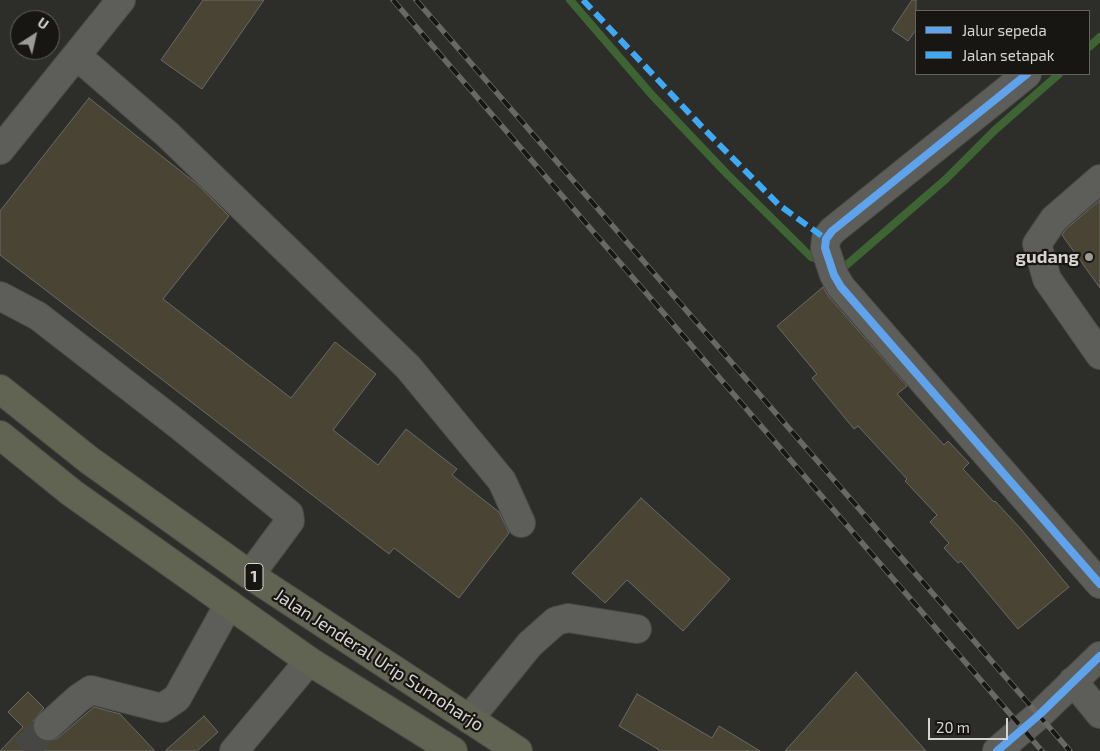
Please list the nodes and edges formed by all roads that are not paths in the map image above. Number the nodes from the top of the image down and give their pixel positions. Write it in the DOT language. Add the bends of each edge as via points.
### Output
graph roads {
  1 [pos="121,0"];
  2 [pos="77,56"];
  3 [pos="1026,75"];
  4 [pos="0,150"];
  5 [pos="1100,179"];
  6 [pos="0,296"];
  7 [pos="1100,355"];
  8 [pos="0,389"];
  9 [pos="0,435"];
  10 [pos="521,523"];
  11 [pos="250,575"];
  12 [pos="1100,584"];
  13 [pos="230,604"];
  14 [pos="637,629"];
  15 [pos="1100,656"];
  16 [pos="309,661"];
  17 [pos="1073,681"];
  18 [pos="1100,714"];
  19 [pos="469,719"];
  20 [pos="48,726"];
  21 [pos="234,751"];
  22 [pos="453,751"];
  23 [pos="518,751"];
  24 [pos="997,751"];
  1 -- 2 [label="street"];
  2 -- 4 [label="street"];
  2 -- 10 [label="street" via="167,134 408,368 502,481"];
  3 -- 12 [label="street" via="832,230 825,248 840,288"];
  5 -- 7 [label="street" via="1054,218 1037,244 1047,279"];
  6 -- 11 [label="street" via="38,316 289,514 290,521"];
  8 -- 11 [label="highway, Jalan Jenderal Urip Sumoharjo / 1" via="89,460"];
  9 -- 13 [label="highway, Jalan Jenderal Urip Sumoharjo / 1" via="72,493"];
  11 -- 19 [label="highway, Jalan Jenderal Urip Sumoharjo / 1"];
  13 -- 16 [label="highway, Jalan Jenderal Urip Sumoharjo / 1"];
  13 -- 20 [label="street" via="177,698 162,708 91,690"];
  14 -- 19 [label="street" via="568,618 556,620 530,644"];
  15 -- 17 [label="street"];
  16 -- 21 [label="street"];
  16 -- 22 [label="highway, Jalan Jenderal Urip Sumoharjo / 1"];
  17 -- 18 [label="street"];
  17 -- 24 [label="street"];
  19 -- 23 [label="highway, Jalan Jenderal Urip Sumoharjo / 1"];
}
